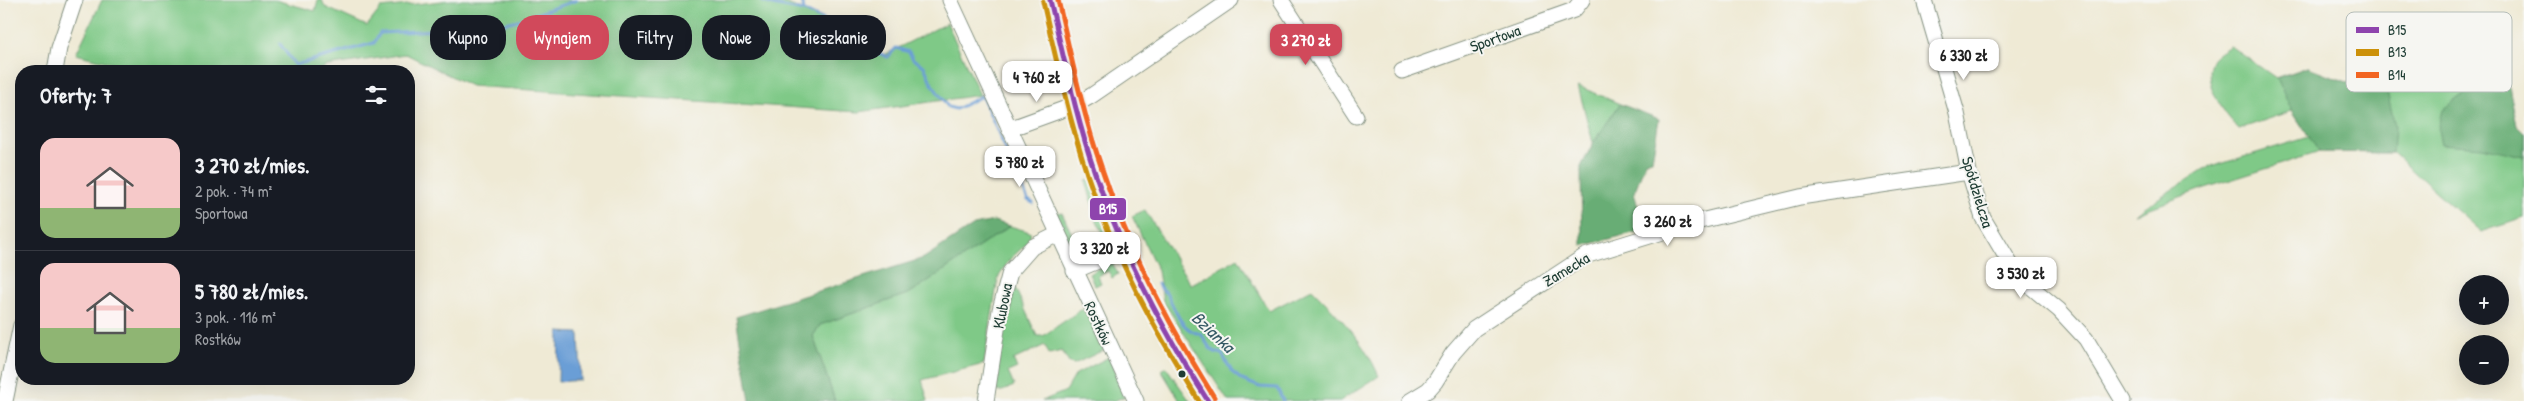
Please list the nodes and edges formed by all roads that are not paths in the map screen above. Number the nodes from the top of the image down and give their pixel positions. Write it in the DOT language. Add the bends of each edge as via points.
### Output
graph roads {
  1 [pos="75,0"];
  2 [pos="950,0"];
  3 [pos="1050,0"];
  4 [pos="1231,0"];
  5 [pos="1281,0"];
  6 [pos="1582,0"];
  7 [pos="1924,0"];
  8 [pos="55,65"];
  9 [pos="1402,71"];
  10 [pos="1075,104"];
  11 [pos="1356,116"];
  12 [pos="1009,129"];
  13 [pos="1969,172"];
  14 [pos="1058,234"];
  15 [pos="1124,250"];
  16 [pos="1074,271"];
  17 [pos="15,354"];
  18 [pos="1131,400"];
  19 [pos="5,401"];
  20 [pos="986,401"];
  21 [pos="1208,401"];
  22 [pos="1410,401"];
  23 [pos="2123,401"];
  1 -- 8 [label="street"];
  2 -- 12 [label="street, Rostków"];
  3 -- 10 [label="street"];
  4 -- 10 [label="street"];
  5 -- 11 [label="street"];
  6 -- 9 [label="street, Sportowa" via="1574,10"];
  7 -- 13 [label="street, Spółdzielcza" via="1957,113"];
  10 -- 12 [label="street"];
  10 -- 15 [label="street" via="1095,174"];
  12 -- 14 [label="street, Rostków"];
  13 -- 22 [label="street, Zamecka" via="1800,197 1692,223 1584,256 1474,329 1428,390"];
  13 -- 23 [label="street, Spółdzielcza" via="1983,218 2003,253 2025,281 2086,339"];
  14 -- 16 [label="street, Rostków"];
  14 -- 20 [label="street, Klubowa" via="1032,247 1010,272 1000,310"];
  15 -- 16 [label="street"];
  15 -- 21 [label="street" via="1156,314"];
  16 -- 18 [label="street, Rostków"];
  17 -- 19 [label="street"];
}
